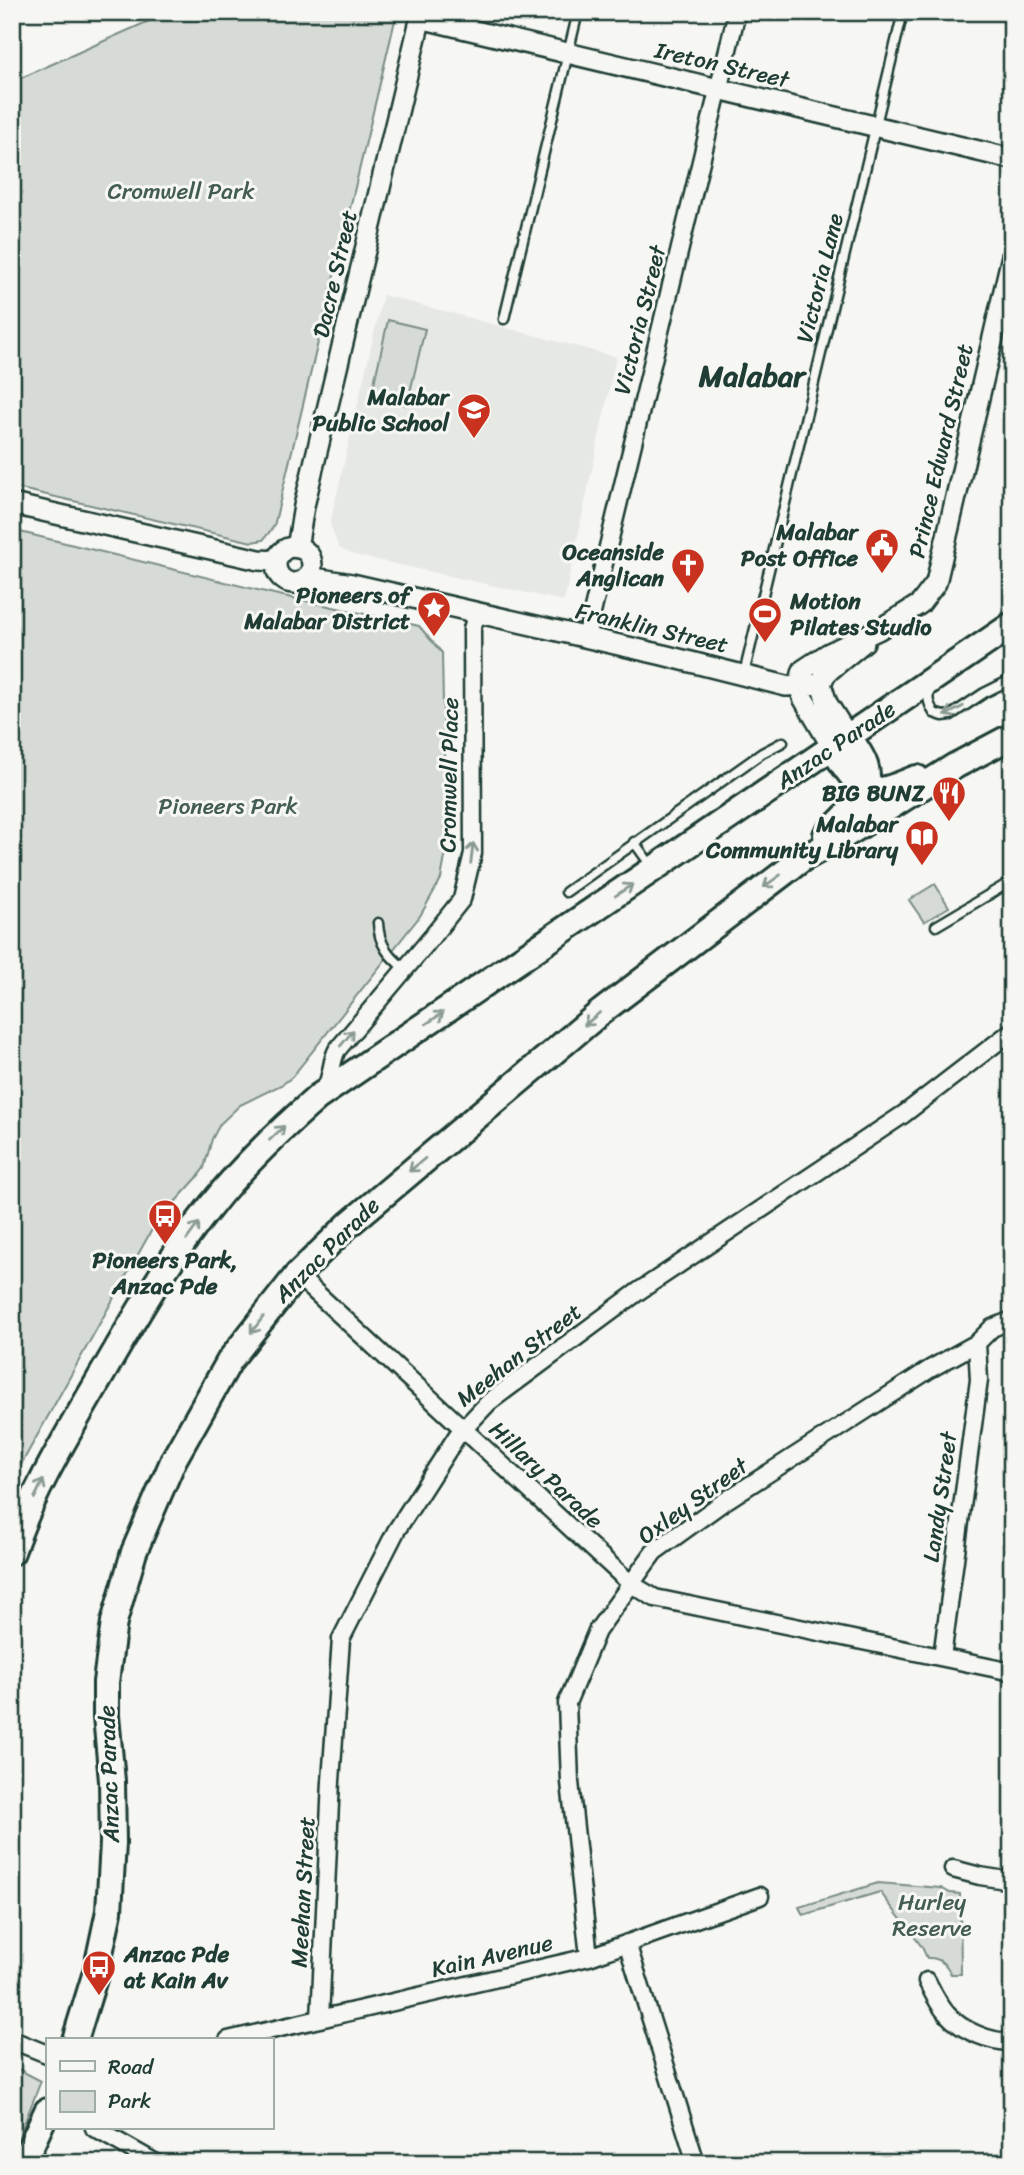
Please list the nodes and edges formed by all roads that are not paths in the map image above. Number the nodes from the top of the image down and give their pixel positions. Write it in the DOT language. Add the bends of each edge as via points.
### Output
graph roads {
  1 [pos="578,12"];
  2 [pos="737,12"];
  3 [pos="903,12"];
  4 [pos="421,15"];
  5 [pos="568,54"];
  6 [pos="719,89"];
  7 [pos="876,127"];
  8 [pos="1012,159"];
  9 [pos="1012,256"];
  10 [pos="503,319"];
  11 [pos="12,504"];
  12 [pos="297,548"];
  13 [pos="276,561"];
  14 [pos="308,577"];
  15 [pos="477,613"];
  16 [pos="1012,625"];
  17 [pos="878,630"];
  18 [pos="1012,635"];
  19 [pos="586,638"];
  20 [pos="972,652"];
  21 [pos="744,674"];
  22 [pos="939,674"];
  23 [pos="1012,679"];
  24 [pos="821,684"];
  25 [pos="799,685"];
  26 [pos="783,742"];
  27 [pos="840,742"];
  28 [pos="1005,745"];
  29 [pos="954,766"];
  30 [pos="865,788"];
  31 [pos="634,842"];
  32 [pos="802,859"];
  33 [pos="654,869"];
  34 [pos="1012,881"];
  35 [pos="566,892"];
  36 [pos="378,923"];
  37 [pos="936,926"];
  38 [pos="405,969"];
  39 [pos="1012,1031"];
  40 [pos="318,1097"];
  41 [pos="297,1275"];
  42 [pos="1012,1320"];
  43 [pos="977,1343"];
  44 [pos="463,1430"];
  45 [pos="12,1552"];
  46 [pos="631,1584"];
  47 [pos="942,1657"];
  48 [pos="1012,1672"];
  49 [pos="953,1869"];
  50 [pos="1012,1881"];
  51 [pos="760,1896"];
  52 [pos="627,1943"];
  53 [pos="589,1957"];
  54 [pos="927,1981"];
  55 [pos="320,2019"];
  56 [pos="76,2038"];
  57 [pos="238,2038"];
  58 [pos="12,2040"];
  59 [pos="1012,2042"];
  60 [pos="46,2054"];
  61 [pos="46,2113"];
  62 [pos="98,2130"];
  63 [pos="23,2163"];
  64 [pos="156,2163"];
  65 [pos="696,2163"];
  1 -- 5 [label="lane"];
  2 -- 6 [label="street, Victoria Street"];
  3 -- 7 [label="lane, Victoria Lane"];
  4 -- 5 [label="street, Ireton Street"];
  4 -- 12 [label="street, Dacre Street"];
  5 -- 6 [label="street, Ireton Street"];
  5 -- 10 [label="lane"];
  6 -- 7 [label="street, Ireton Street"];
  6 -- 19 [label="street, Victoria Street"];
  7 -- 8 [label="street, Ireton Street"];
  7 -- 21 [label="lane, Victoria Lane"];
  9 -- 17 [label="street, Prince Edward Street" via="936,583 920,604"];
  11 -- 13 [label="street"];
  12 -- 13 [label="street" via="284,551"];
  12 -- 14 [label="street" via="310,556"];
  13 -- 14 [label="street" via="280,577 289,583"];
  14 -- 15 [label="street, Franklin Street"];
  15 -- 19 [label="street, Franklin Street"];
  38 -- 15 [label="street, Cromwell Place, one-way" via="462,899 473,853 472,629"];
  16 -- 20 [label="main road, Anzac Parade"];
  17 -- 24 [label="street, Prince Edward Street" via="830,670"];
  17 -- 25 [label="street, Prince Edward Street" via="808,666"];
  18 -- 20 [label="main road"];
  19 -- 21 [label="street, Franklin Street"];
  20 -- 22 [label="main road, Anzac Parade"];
  21 -- 25 [label="street, Franklin Street" via="786,686"];
  23 -- 22 [label="lane, one-way" via="943,716 934,713 928,699"];
  22 -- 27 [label="main road, Anzac Parade"];
  24 -- 25 [label="street, Franklin Street"];
  24 -- 27 [label="street"];
  25 -- 27 [label="street" via="810,712"];
  26 -- 31 [label="lane"];
  27 -- 30 [label="main road" via="850,774"];
  27 -- 33 [label="main road, Anzac Parade"];
  28 -- 29 [label="main road, Anzac Parade"];
  29 -- 30 [label="main road" via="886,789"];
  29 -- 32 [label="main road, Anzac Parade"];
  30 -- 32 [label="main road" via="850,812"];
  31 -- 33 [label="lane"];
  31 -- 35 [label="lane"];
  32 -- 41 [label="main road, Anzac Parade, one-way" via="590,1021 349,1224"];
  40 -- 33 [label="main road, Anzac Parade, one-way"];
  34 -- 37 [label="lane"];
  36 -- 38 [label="lane" via="381,944"];
  40 -- 38 [label="street, Cromwell Place, one-way" via="330,1082 337,1050"];
  39 -- 44 [label="street, Meehan Street" via="904,1114 639,1291 489,1402"];
  45 -- 40 [label="main road, Anzac Parade, one-way" via="58,1452 168,1265 245,1166"];
  41 -- 44 [label="street, Hillary Parade"];
  41 -- 56 [label="main road, Anzac Parade, one-way" via="230,1360 174,1459 134,1552 114,1622 106,1682 113,1843 108,1911"];
  42 -- 43 [label="street, Oxley Street" via="992,1328"];
  43 -- 46 [label="street, Oxley Street" via="722,1503 654,1552"];
  43 -- 47 [label="street, Landy Street" via="979,1380"];
  44 -- 46 [label="street, Hillary Parade"];
  44 -- 55 [label="street, Meehan Street" via="396,1531 341,1639"];
  46 -- 47 [label="street, Hillary Parade" via="655,1598"];
  46 -- 53 [label="street, Oxley Street" via="597,1631 567,1703 570,1782"];
  47 -- 48 [label="street, Hillary Parade"];
  49 -- 50 [label="street"];
  51 -- 52 [label="street, Kain Avenue"];
  52 -- 53 [label="street, Kain Avenue"];
  52 -- 65 [label="street"];
  53 -- 55 [label="street, Kain Avenue"];
  54 -- 59 [label="street" via="949,2017 987,2038"];
  55 -- 57 [label="street, Kain Avenue"];
  58 -- 60 [label="street"];
  61 -- 63 [label="main road"];
  62 -- 64 [label="street"];
}
